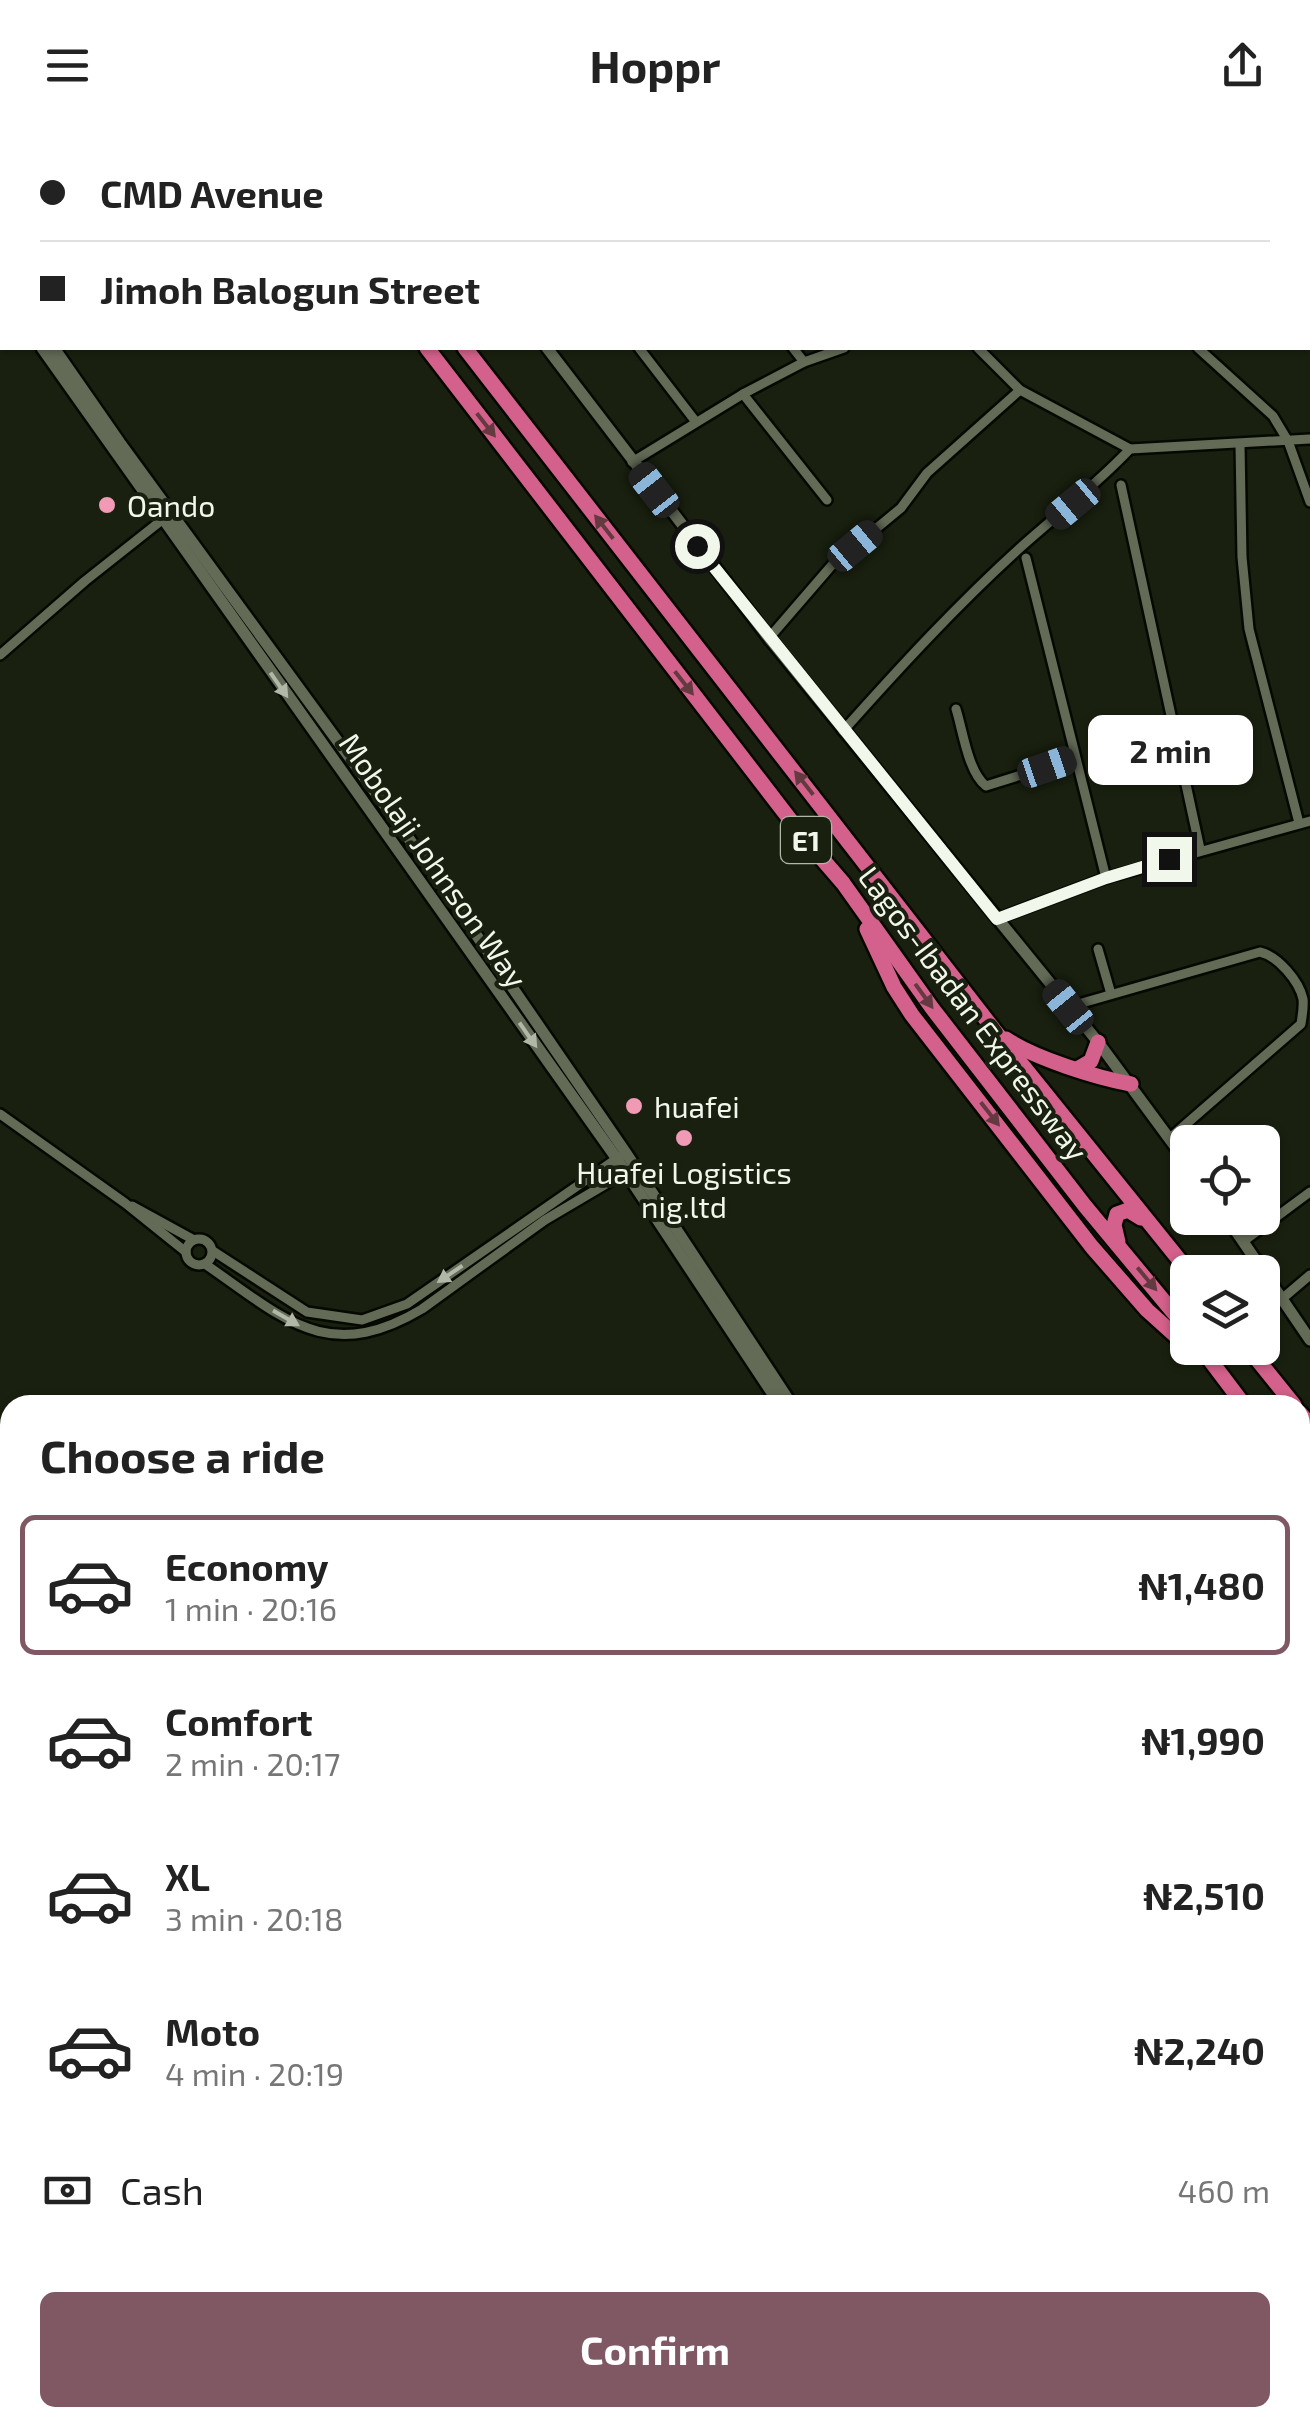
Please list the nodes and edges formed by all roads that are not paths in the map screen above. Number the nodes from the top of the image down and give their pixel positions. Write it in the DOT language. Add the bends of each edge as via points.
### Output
graph roads {
  1 [pos="43,350"];
  2 [pos="55,350"];
  3 [pos="429,350"];
  4 [pos="467,350"];
  5 [pos="548,350"];
  6 [pos="642,350"];
  7 [pos="795,350"];
  8 [pos="838,350"];
  9 [pos="980,350"];
  10 [pos="1200,350"];
  11 [pos="804,362"];
  12 [pos="1020,390"];
  13 [pos="744,394"];
  14 [pos="696,422"];
  15 [pos="1310,438"];
  16 [pos="1288,441"];
  17 [pos="1240,444"];
  18 [pos="1130,449"];
  19 [pos="632,462"];
  20 [pos="1121,485"];
  21 [pos="826,500"];
  22 [pos="1310,502"];
  23 [pos="162,520"];
  24 [pos="1026,558"];
  25 [pos="769,638"];
  26 [pos="0,655"];
  27 [pos="956,709"];
  28 [pos="843,730"];
  29 [pos="1075,758"];
  30 [pos="1305,822"];
  31 [pos="1200,849"];
  32 [pos="1106,878"];
  33 [pos="880,882"];
  34 [pos="860,909"];
  35 [pos="997,919"];
  36 [pos="1098,949"];
  37 [pos="1111,994"];
  38 [pos="1068,1007"];
  39 [pos="995,1030"];
  40 [pos="1098,1042"];
  41 [pos="1078,1068"];
  42 [pos="1130,1084"];
  43 [pos="0,1114"];
  44 [pos="1169,1139"];
  45 [pos="621,1156"];
  46 [pos="630,1170"];
  47 [pos="1310,1192"];
  48 [pos="125,1204"];
  49 [pos="1155,1230"];
  50 [pos="1240,1235"];
  51 [pos="194,1240"];
  52 [pos="1244,1241"];
  53 [pos="1118,1242"];
  54 [pos="186,1252"];
  55 [pos="213,1252"];
  56 [pos="1175,1255"];
  57 [pos="205,1264"];
  58 [pos="1310,1275"];
  59 [pos="1282,1298"];
  60 [pos="1170,1307"];
  61 [pos="1170,1331"];
  62 [pos="1310,1340"];
  63 [pos="1211,1365"];
  64 [pos="1214,1365"];
  65 [pos="1262,1365"];
  66 [pos="1218,1370"];
  67 [pos="774,1395"];
  68 [pos="785,1395"];
  69 [pos="1237,1395"];
  70 [pos="1286,1395"];
  1 -- 23 [label="street, Mobolaji Johnson Way"];
  2 -- 45 [label="street, Mobolaji Johnson Way" via="431,869"];
  3 -- 34 [label="highway, Lagos-Ibadan Expressway / E1, one-way"];
  33 -- 4 [label="highway, Lagos-Ibadan Expressway / E1, one-way"];
  5 -- 19 [label="street"];
  6 -- 14 [label="street"];
  7 -- 11 [label="street"];
  8 -- 11 [label="street"];
  9 -- 12 [label="street"];
  10 -- 16 [label="street" via="1272,416"];
  11 -- 13 [label="street"];
  12 -- 18 [label="street"];
  12 -- 25 [label="street" via="927,473 901,508 832,565"];
  13 -- 14 [label="street"];
  13 -- 21 [label="street"];
  14 -- 19 [label="street"];
  15 -- 16 [label="street"];
  16 -- 17 [label="street"];
  16 -- 22 [label="street"];
  17 -- 18 [label="street"];
  17 -- 30 [label="street" via="1249,629"];
  18 -- 28 [label="street" via="941,625"];
  19 -- 25 [label="street"];
  20 -- 31 [label="street"];
  23 -- 26 [label="street"];
  23 -- 45 [label="street, Mobolaji Johnson Way, one-way"];
  24 -- 29 [label="street"];
  25 -- 28 [label="street"];
  27 -- 29 [label="street" via="986,786"];
  28 -- 35 [label="street"];
  29 -- 32 [label="street"];
  30 -- 31 [label="street"];
  31 -- 32 [label="street"];
  32 -- 35 [label="street"];
  33 -- 34 [label="highway"];
  33 -- 39 [label="highway, Lagos-Ibadan Expressway / E1"];
  34 -- 53 [label="highway, Lagos-Ibadan Expressway / E1, one-way"];
  34 -- 61 [label="highway, one-way" via="912,1015 1092,1247"];
  35 -- 38 [label="street"];
  36 -- 37 [label="street"];
  37 -- 38 [label="street"];
  37 -- 44 [label="street" via="1260,952 1277,960 1302,996 1301,1024"];
  38 -- 40 [label="street"];
  39 -- 41 [label="highway" via="1024,1049"];
  39 -- 49 [label="highway, Lagos-Ibadan Expressway / E1"];
  40 -- 41 [label="highway" via="1091,1062"];
  40 -- 42 [label="street"];
  41 -- 42 [label="highway"];
  42 -- 44 [label="street"];
  43 -- 48 [label="street"];
  45 -- 46 [label="street, Mobolaji Johnson Way"];
  45 -- 55 [label="street, one-way" via="407,1304 362,1320 308,1312"];
  57 -- 46 [label="street, one-way" via="293,1325 362,1334 422,1310 545,1220"];
  46 -- 67 [label="street, Mobolaji Johnson Way"];
  46 -- 68 [label="street, Mobolaji Johnson Way"];
  47 -- 52 [label="street"];
  48 -- 51 [label="street"];
  48 -- 54 [label="street"];
  49 -- 53 [label="highway" via="1136,1213 1122,1211 1114,1220"];
  49 -- 56 [label="highway, Lagos-Ibadan Expressway / E1"];
  50 -- 52 [label="street"];
  51 -- 54 [label="street"];
  51 -- 55 [label="street" via="206,1240"];
  52 -- 59 [label="street"];
  53 -- 60 [label="highway, Lagos-Ibadan Expressway / E1, one-way"];
  54 -- 57 [label="street" via="192,1263"];
  55 -- 57 [label="street"];
  58 -- 59 [label="street"];
  59 -- 62 [label="street"];
  63 -- 66 [label="highway"];
  64 -- 66 [label="highway"];
  65 -- 70 [label="highway"];
  66 -- 69 [label="highway"];
}
